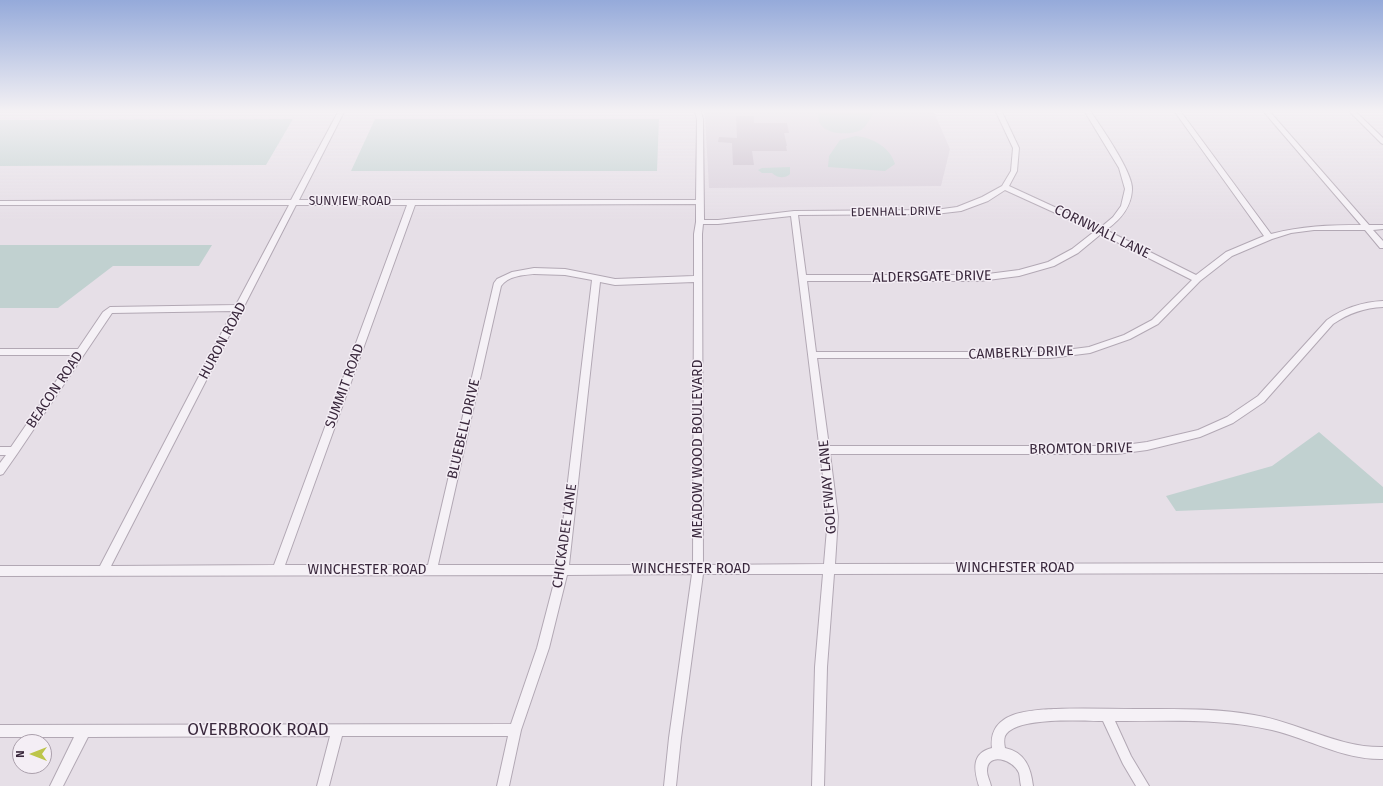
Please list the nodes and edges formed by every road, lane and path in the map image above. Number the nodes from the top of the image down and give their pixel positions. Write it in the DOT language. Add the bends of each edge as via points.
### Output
graph roads {
  1 [pos="322,149"];
  2 [pos="700,149"];
  3 [pos="1016,149"];
  4 [pos="1110,149"];
  5 [pos="1205,149"];
  6 [pos="1299,149"];
  7 [pos="1005,188"];
  8 [pos="295,202"];
  9 [pos="412,202"];
  10 [pos="700,202"];
  11 [pos="0,203"];
  12 [pos="794,213"];
  13 [pos="700,222"];
  14 [pos="1366,227"];
  15 [pos="1383,227"];
  16 [pos="1102,230"];
  17 [pos="1269,237"];
  18 [pos="1383,246"];
  19 [pos="803,278"];
  20 [pos="596,279"];
  21 [pos="698,279"];
  22 [pos="1197,279"];
  23 [pos="1383,304"];
  24 [pos="240,308"];
  25 [pos="0,352"];
  26 [pos="80,352"];
  27 [pos="813,355"];
  28 [pos="825,450"];
  29 [pos="0,451"];
  30 [pos="14,451"];
  31 [pos="0,471"];
  32 [pos="829,568"];
  33 [pos="1383,568"];
  34 [pos="698,569"];
  35 [pos="103,570"];
  36 [pos="278,570"];
  37 [pos="432,570"];
  38 [pos="563,570"];
  39 [pos="0,571"];
  40 [pos="1106,715"];
  41 [pos="338,730"];
  42 [pos="516,730"];
  43 [pos="0,731"];
  44 [pos="84,731"];
  45 [pos="999,752"];
  46 [pos="1383,753"];
  47 [pos="56,786"];
  48 [pos="323,786"];
  49 [pos="503,786"];
  50 [pos="670,786"];
  51 [pos="818,786"];
  52 [pos="985,786"];
  53 [pos="1027,786"];
  54 [pos="1143,786"];
  1 -- 8 [label="street, HURON ROAD"];
  2 -- 10 [label="street, MEADOW WOOD BOULEVARD"];
  3 -- 7 [label="street" via="1014,171"];
  4 -- 16 [label="street, ALDERSGATE DRIVE" via="1122,168 1129,189 1125,206 1116,219"];
  5 -- 17 [label="street"];
  6 -- 14 [label="street"];
  7 -- 12 [label="street, EDENHALL DRIVE" via="958,209 935,212"];
  7 -- 16 [label="street, CORNWALL LANE"];
  8 -- 9 [label="street, SUNVIEW ROAD"];
  8 -- 11 [label="street, SUNVIEW ROAD"];
  8 -- 24 [label="street, HURON ROAD"];
  9 -- 10 [label="street, SUNVIEW ROAD"];
  9 -- 36 [label="street, SUMMIT ROAD"];
  10 -- 13 [label="street, MEADOW WOOD BOULEVARD"];
  12 -- 13 [label="street, EDENHALL DRIVE"];
  12 -- 19 [label="street, GOLFWAY LANE"];
  13 -- 21 [label="street, MEADOW WOOD BOULEVARD"];
  14 -- 15 [label="street, CAMBERLY DRIVE"];
  14 -- 17 [label="street, CAMBERLY DRIVE" via="1314,228"];
  14 -- 18 [label="street"];
  16 -- 19 [label="street, ALDERSGATE DRIVE" via="1075,251 1051,264 1019,273 980,278"];
  16 -- 22 [label="street, CORNWALL LANE"];
  17 -- 22 [label="street, CAMBERLY DRIVE" via="1229,254"];
  19 -- 27 [label="street, GOLFWAY LANE"];
  20 -- 21 [label="street" via="615,282"];
  20 -- 37 [label="street, BLUEBELL DRIVE" via="583,274 534,271 507,277 495,288"];
  20 -- 38 [label="street, CHICKADEE LANE"];
  21 -- 34 [label="street, MEADOW WOOD BOULEVARD"];
  22 -- 27 [label="street, CAMBERLY DRIVE" via="1155,322 1126,337 1090,350 1050,355"];
  23 -- 28 [label="street, BROMTON DRIVE" via="1357,307 1340,314 1261,399 1230,420 1200,433 1118,450"];
  24 -- 26 [label="street, BEACON ROAD" via="110,310"];
  24 -- 35 [label="street, HURON ROAD"];
  25 -- 26 [label="street"];
  26 -- 30 [label="street, BEACON ROAD"];
  27 -- 28 [label="street, GOLFWAY LANE"];
  28 -- 32 [label="street, GOLFWAY LANE" via="833,517"];
  29 -- 30 [label="street"];
  30 -- 31 [label="street, BEACON ROAD"];
  32 -- 33 [label="street, WINCHESTER ROAD"];
  32 -- 34 [label="street, WINCHESTER ROAD"];
  32 -- 51 [label="street, GOLFWAY LANE" via="821,667"];
  34 -- 38 [label="street, WINCHESTER ROAD"];
  34 -- 50 [label="street, MEADOW WOOD BOULEVARD"];
  35 -- 36 [label="street, WINCHESTER ROAD"];
  35 -- 39 [label="street, WINCHESTER ROAD"];
  36 -- 37 [label="street, WINCHESTER ROAD"];
  37 -- 38 [label="street, WINCHESTER ROAD"];
  38 -- 42 [label="street, CHICKADEE LANE" via="543,648"];
  40 -- 45 [label="street" via="1026,717 1014,720 999,733"];
  40 -- 46 [label="street" via="1203,714 1234,717 1273,724 1348,748 1375,754"];
  40 -- 54 [label="street" via="1127,760"];
  41 -- 42 [label="street, OVERBROOK ROAD"];
  41 -- 44 [label="street, OVERBROOK ROAD"];
  41 -- 48 [label="street"];
  42 -- 49 [label="street, CHICKADEE LANE"];
  43 -- 44 [label="street, OVERBROOK ROAD"];
  44 -- 47 [label="street"];
  45 -- 52 [label="street" via="988,755 982,762 981,776"];
  45 -- 53 [label="street" via="1012,756 1021,765"];
}
